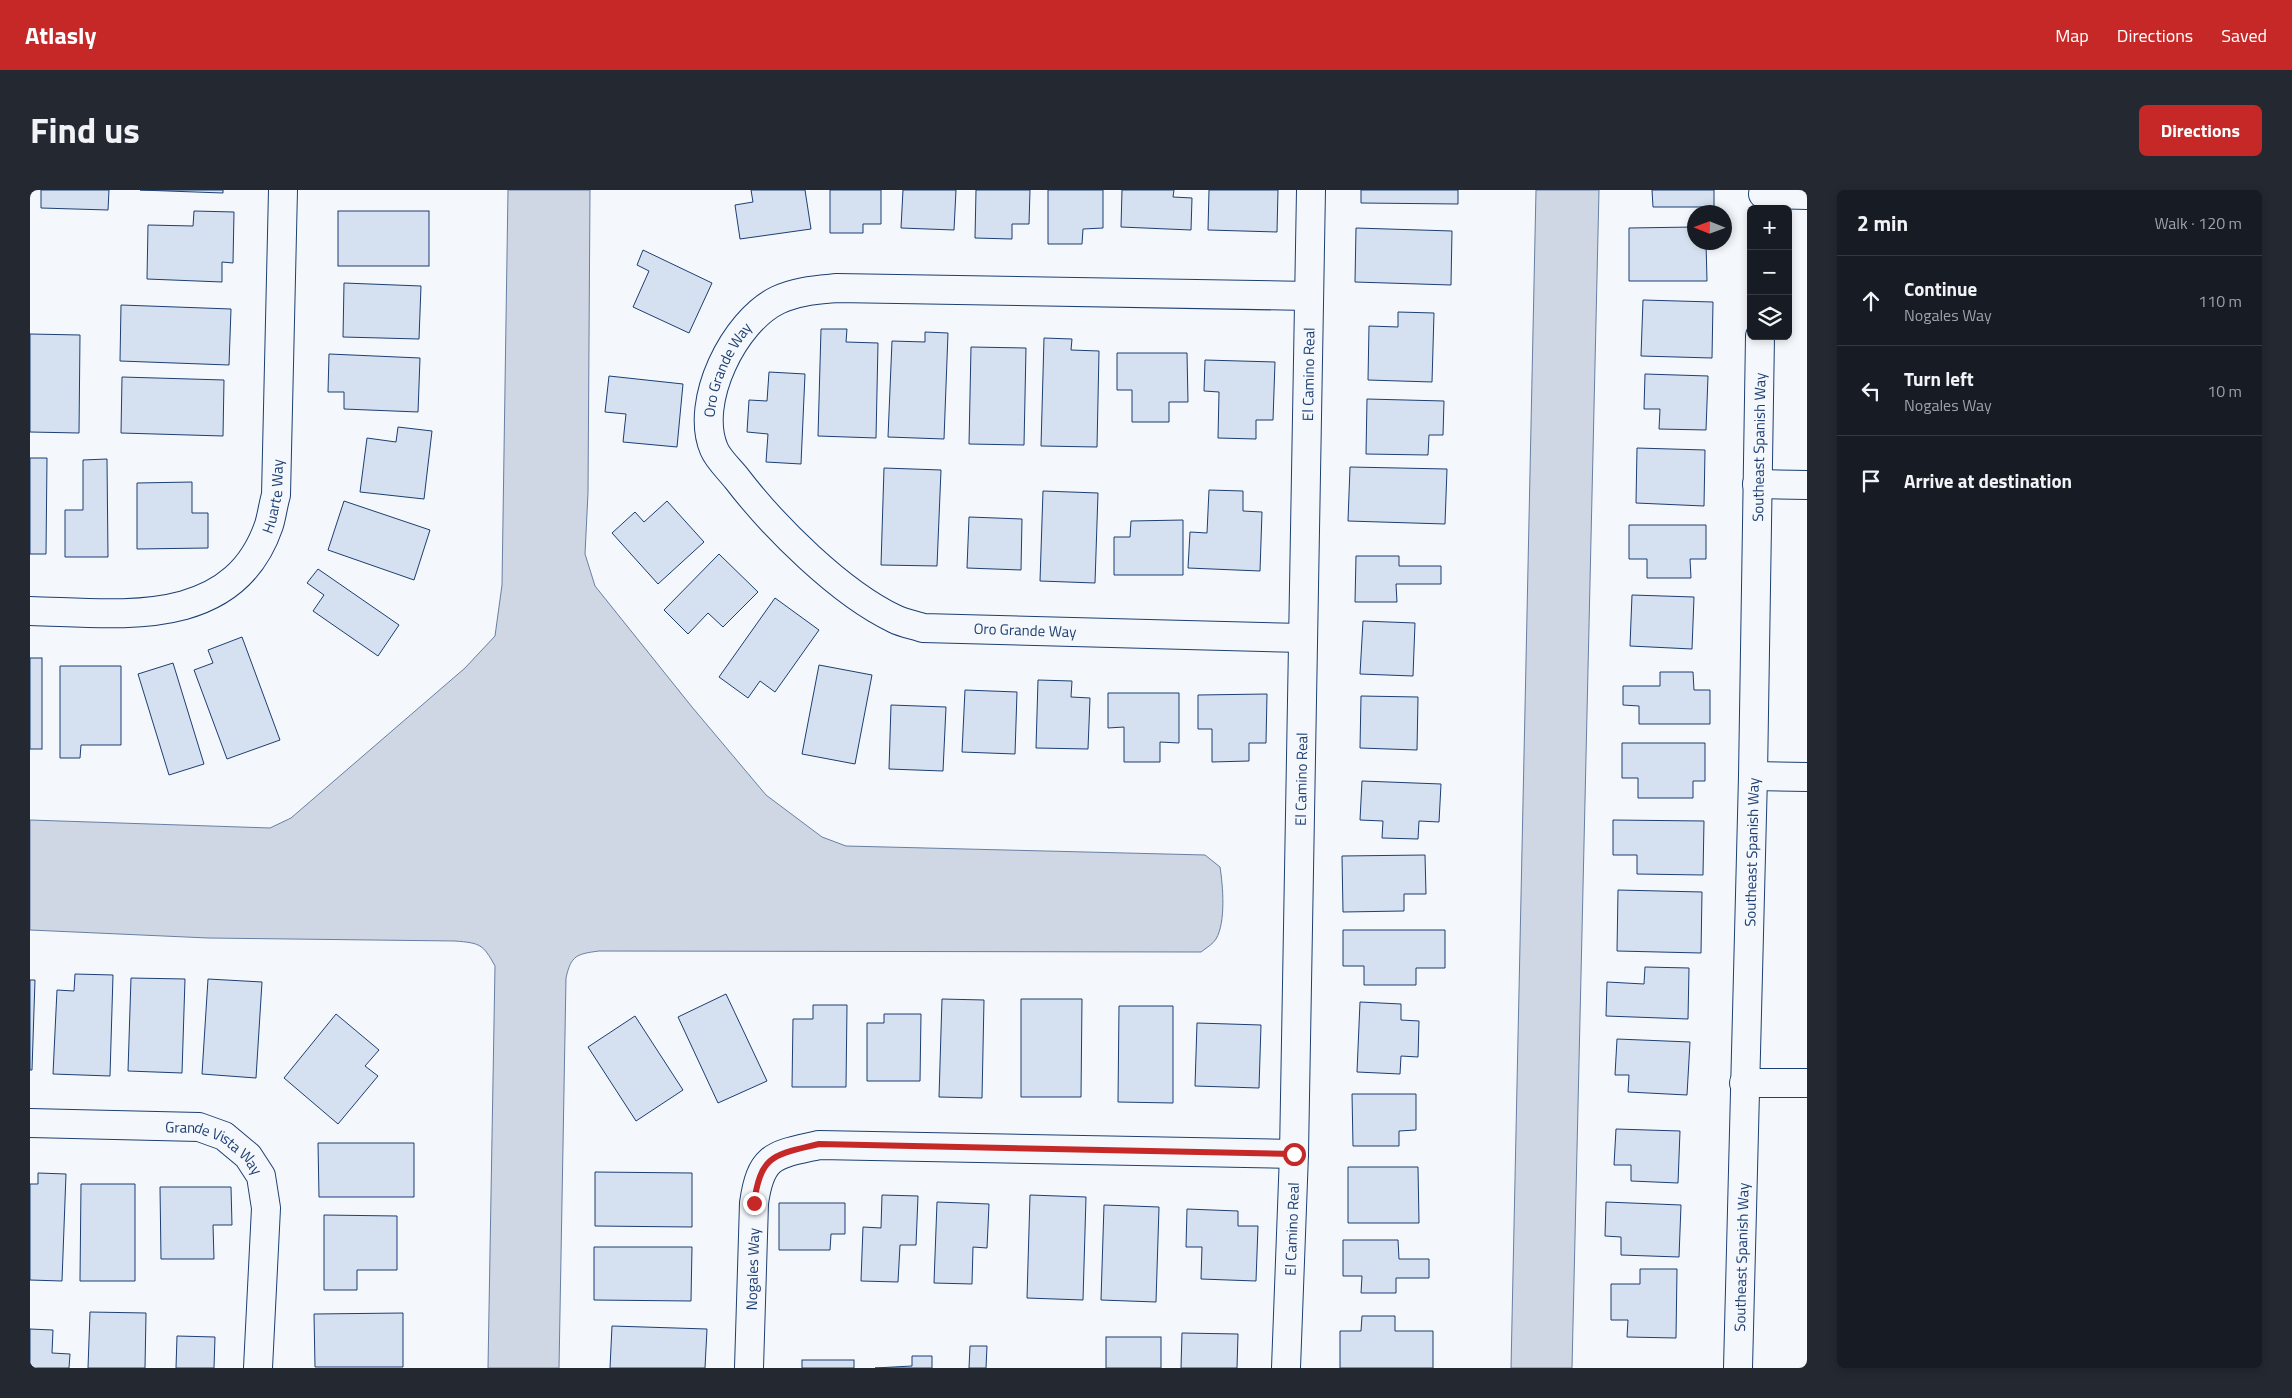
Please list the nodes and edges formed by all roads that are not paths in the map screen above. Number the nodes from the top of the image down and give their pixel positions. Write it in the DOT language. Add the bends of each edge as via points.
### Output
graph roads {
  1 [pos="283,190"];
  2 [pos="1311,190"];
  3 [pos="1807,195"];
  4 [pos="1763,198"];
  5 [pos="1309,296"];
  6 [pos="1760,340"];
  7 [pos="1757,484"];
  8 [pos="1807,485"];
  9 [pos="30,611"];
  10 [pos="1303,638"];
  11 [pos="1753,776"];
  12 [pos="1807,777"];
  13 [pos="1744,1083"];
  14 [pos="1807,1083"];
  15 [pos="30,1123"];
  16 [pos="1294,1154"];
  17 [pos="258,1368"];
  18 [pos="749,1368"];
  19 [pos="1286,1368"];
  20 [pos="1738,1368"];
  1 -- 9 [label="street, Huarte Way" via="276,495 269,525 256,550 242,572 215,595 177,608 134,613"];
  2 -- 5 [label="street, El Camino Real"];
  3 -- 4 [label="street"];
  5 -- 10 [label="street, El Camino Real"];
  5 -- 10 [label="street, Oro Grande Way" via="837,288 804,291 777,300 749,322 721,365 708,412 714,449 750,496 801,548 853,594 895,619 923,628"];
  6 -- 7 [label="street, Southeast Spanish Way"];
  7 -- 8 [label="street"];
  7 -- 11 [label="street, Southeast Spanish Way"];
  10 -- 16 [label="street, El Camino Real"];
  11 -- 12 [label="street"];
  11 -- 13 [label="street, Southeast Spanish Way"];
  13 -- 14 [label="street"];
  13 -- 20 [label="street, Southeast Spanish Way"];
  15 -- 17 [label="street, Grande Vista Way" via="199,1127 224,1136 248,1156 261,1176 266,1208"];
  16 -- 18 [label="street, Nogales Way" via="819,1144 788,1152 767,1162 758,1179 754,1203"];
  16 -- 19 [label="street, El Camino Real"];
}
